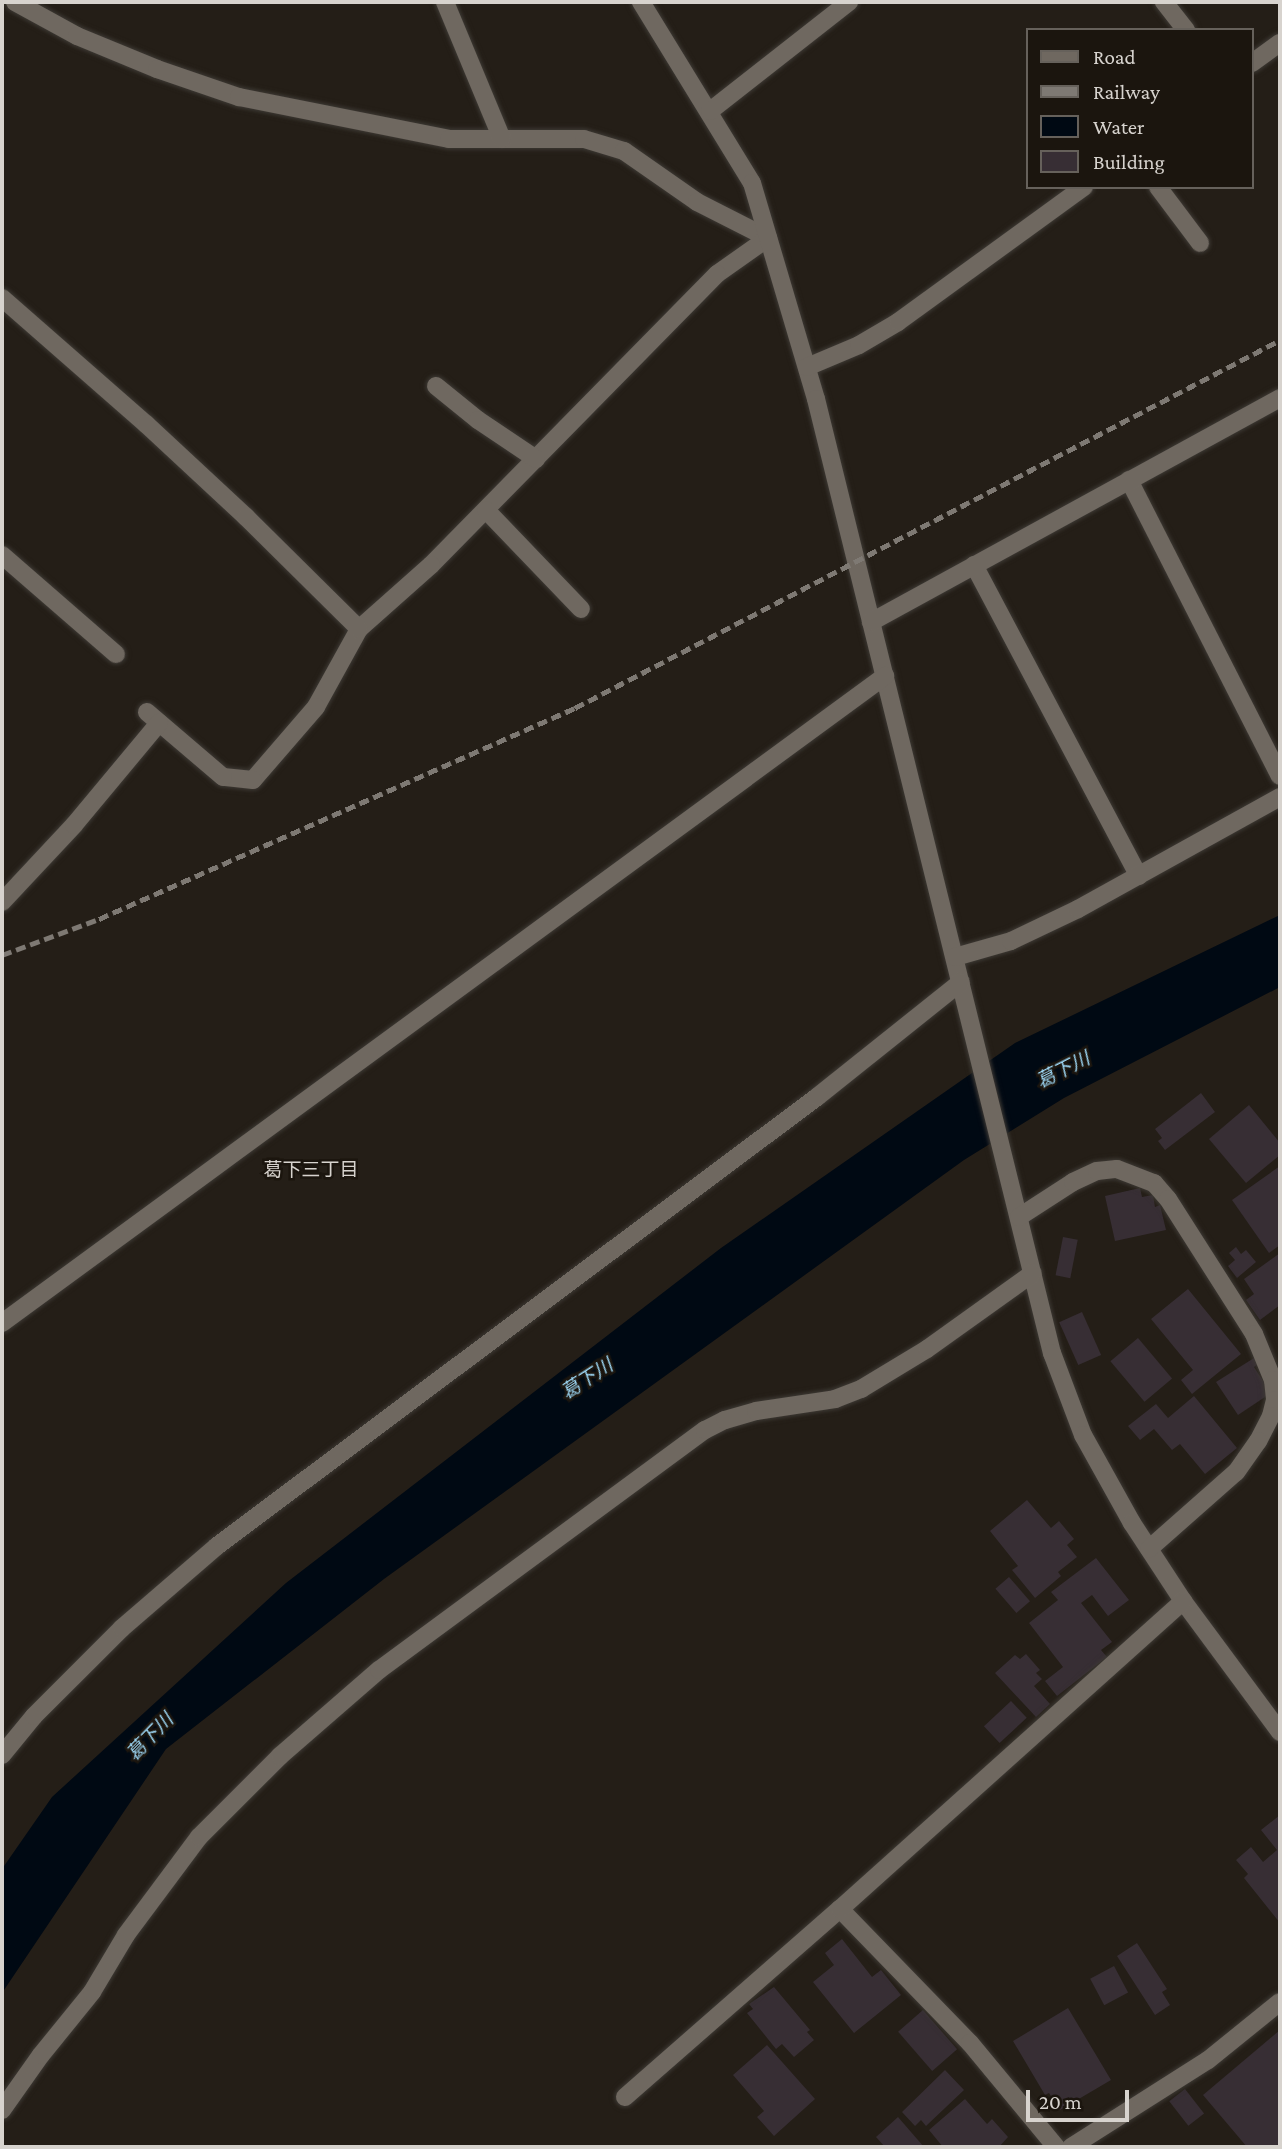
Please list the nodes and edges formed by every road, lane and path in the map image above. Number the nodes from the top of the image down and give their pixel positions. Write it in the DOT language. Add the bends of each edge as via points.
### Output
graph roads {
  1 [pos="15,2"];
  2 [pos="445,2"];
  3 [pos="641,2"];
  4 [pos="849,2"];
  5 [pos="1164,2"];
  6 [pos="1184,28"];
  7 [pos="1280,43"];
  8 [pos="1254,62"];
  9 [pos="710,111"];
  10 [pos="502,139"];
  11 [pos="1081,189"];
  12 [pos="1160,189"];
  13 [pos="768,238"];
  14 [pos="1200,243"];
  15 [pos="2,298"];
  16 [pos="807,367"];
  17 [pos="436,386"];
  18 [pos="1279,402"];
  19 [pos="536,459"];
  20 [pos="1129,480"];
  21 [pos="486,510"];
  22 [pos="2,555"];
  23 [pos="974,565"];
  24 [pos="581,609"];
  25 [pos="871,622"];
  26 [pos="359,629"];
  27 [pos="116,653"];
  28 [pos="885,676"];
  29 [pos="1280,776"];
  30 [pos="1280,797"];
  31 [pos="1139,876"];
  32 [pos="2,902"];
  33 [pos="955,957"];
  34 [pos="961,982"];
  35 [pos="1019,1217"];
  36 [pos="1032,1273"];
  37 [pos="2,1323"];
  38 [pos="1278,1399"];
  39 [pos="1149,1549"];
  40 [pos="1183,1601"];
  41 [pos="1280,1732"];
  42 [pos="2,1755"];
  43 [pos="840,1909"];
  44 [pos="1280,2002"];
  45 [pos="625,2097"];
  46 [pos="2,2110"];
  47 [pos="1056,2147"];
  48 [pos="1072,2147"];
  1 -- 10 [label="street" via="77,36 239,97 449,139"];
  2 -- 10 [label="street"];
  3 -- 9 [label="street"];
  4 -- 9 [label="street"];
  5 -- 6 [label="street"];
  7 -- 8 [label="street"];
  9 -- 13 [label="street" via="752,183"];
  10 -- 13 [label="street" via="584,139 624,151 697,202"];
  11 -- 16 [label="street" via="898,322"];
  12 -- 14 [label="street"];
  13 -- 16 [label="street"];
  13 -- 19 [label="street" via="717,274"];
  15 -- 26 [label="street" via="146,424"];
  16 -- 25 [label="street"];
  17 -- 19 [label="street"];
  18 -- 20 [label="street"];
  19 -- 21 [label="street"];
  20 -- 23 [label="street"];
  20 -- 29 [label="street"];
  21 -- 24 [label="street"];
  21 -- 26 [label="street"];
  22 -- 27 [label="street"];
  23 -- 25 [label="street"];
  23 -- 31 [label="street"];
  25 -- 28 [label="street"];
  26 -- 32 [label="street" via="316,707 253,780 223,777 153,717 74,825"];
  28 -- 33 [label="street"];
  28 -- 37 [label="street"];
  30 -- 31 [label="street"];
  31 -- 33 [label="street" via="1011,941"];
  33 -- 34 [label="street"];
  34 -- 35 [label="street"];
  34 -- 42 [label="street" via="817,1097 217,1546 122,1628 34,1716"];
  35 -- 36 [label="street"];
  35 -- 38 [label="street" via="1097,1171 1116,1169 1154,1183 1254,1334"];
  36 -- 39 [label="street" via="1052,1353 1083,1435"];
  36 -- 46 [label="street" via="927,1349 861,1389 835,1399 746,1414 705,1430 379,1670 280,1756 199,1837 126,1935 92,1992"];
  38 -- 39 [label="street" via="1258,1441 1236,1472"];
  39 -- 40 [label="street"];
  40 -- 41 [label="street"];
  40 -- 43 [label="street"];
  43 -- 45 [label="street"];
  43 -- 47 [label="street" via="970,2043"];
  44 -- 48 [label="street" via="1208,2060"];
}
